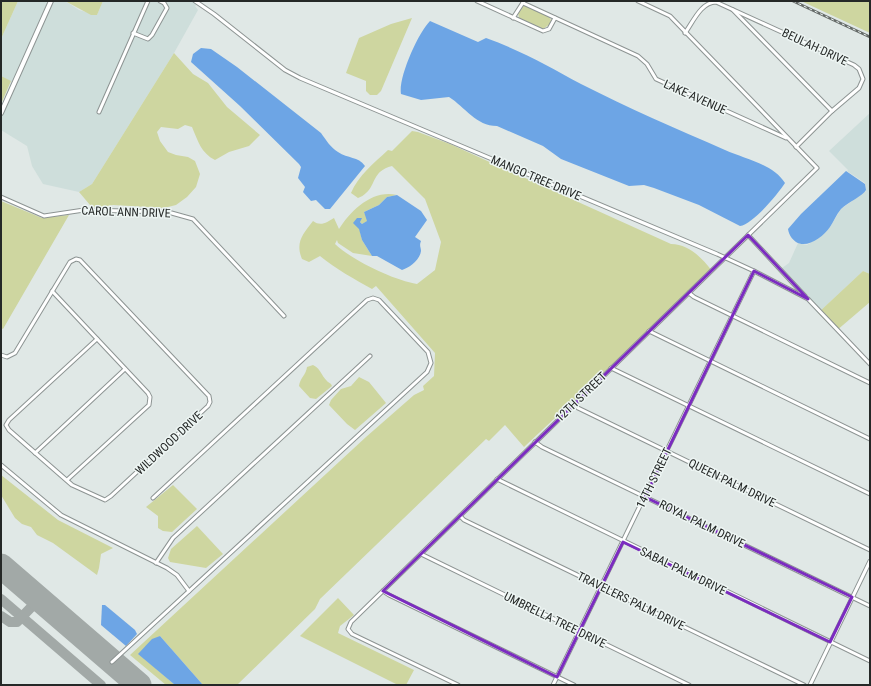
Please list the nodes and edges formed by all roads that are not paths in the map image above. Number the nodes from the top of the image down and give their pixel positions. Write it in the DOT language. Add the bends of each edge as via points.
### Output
graph roads {
  1 [pos="51,1"];
  2 [pos="148,1"];
  3 [pos="160,1"];
  4 [pos="195,1"];
  5 [pos="477,1"];
  6 [pos="638,1"];
  7 [pos="523,2"];
  8 [pos="645,2"];
  9 [pos="731,8"];
  10 [pos="513,18"];
  11 [pos="555,18"];
  12 [pos="133,33"];
  13 [pos="685,33"];
  14 [pos="832,111"];
  15 [pos="99,112"];
  16 [pos="1,113"];
  17 [pos="789,139"];
  18 [pos="796,146"];
  19 [pos="1,197"];
  20 [pos="748,235"];
  21 [pos="725,257"];
  22 [pos="754,271"];
  23 [pos="52,291"];
  24 [pos="689,293"];
  25 [pos="808,299"];
  26 [pos="284,316"];
  27 [pos="732,316"];
  28 [pos="649,331"];
  29 [pos="97,339"];
  30 [pos="1,355"];
  31 [pos="370,356"];
  32 [pos="710,361"];
  33 [pos="870,364"];
  34 [pos="611,368"];
  35 [pos="125,369"];
  36 [pos="870,383"];
  37 [pos="574,404"];
  38 [pos="689,406"];
  39 [pos="870,438"];
  40 [pos="535,442"];
  41 [pos="667,451"];
  42 [pos="35,453"];
  43 [pos="1,466"];
  44 [pos="497,479"];
  45 [pos="66,480"];
  46 [pos="870,494"];
  47 [pos="645,497"];
  48 [pos="153,498"];
  49 [pos="460,516"];
  50 [pos="623,542"];
  51 [pos="870,550"];
  52 [pos="421,554"];
  53 [pos="870,561"];
  54 [pos="156,562"];
  55 [pos="601,586"];
  56 [pos="190,591"];
  57 [pos="384,591"];
  58 [pos="852,597"];
  59 [pos="870,606"];
  60 [pos="579,632"];
  61 [pos="830,642"];
  62 [pos="112,662"];
  63 [pos="870,662"];
  64 [pos="557,677"];
  65 [pos="458,685"];
  66 [pos="553,685"];
  67 [pos="574,685"];
  68 [pos="689,685"];
  69 [pos="804,685"];
  70 [pos="810,685"];
  1 -- 16 [label="street"];
  2 -- 12 [label="street"];
  3 -- 12 [label="street" via="166,8 152,35 148,39"];
  4 -- 21 [label="street, MANGO TREE DRIVE" via="285,70 300,78"];
  5 -- 10 [label="street"];
  6 -- 8 [label="street"];
  7 -- 10 [label="street"];
  7 -- 11 [label="street, LAKE AVENUE"];
  8 -- 13 [label="street" via="670,16"];
  9 -- 13 [label="street, BEULAH DRIVE" via="716,2 706,4"];
  9 -- 14 [label="street"];
  9 -- 14 [label="street, BEULAH DRIVE" via="859,69 863,79 858,88"];
  10 -- 11 [label="street" via="547,31"];
  11 -- 17 [label="street, LAKE AVENUE" via="638,56 647,64 656,79"];
  12 -- 15 [label="street"];
  13 -- 17 [label="street"];
  14 -- 18 [label="street, BEULAH DRIVE"];
  17 -- 18 [label="street"];
  18 -- 20 [label="street, 12TH STREET" via="817,168"];
  19 -- 26 [label="street, CAROL ANN DRIVE" via="44,216 84,210 168,212 193,219"];
  20 -- 21 [label="street, 12TH STREET"];
  20 -- 25 [label="street"];
  21 -- 22 [label="street, MANGO TREE DRIVE"];
  21 -- 24 [label="street, 12TH STREET"];
  22 -- 25 [label="street, MANGO TREE DRIVE"];
  22 -- 27 [label="street, 14TH STREET"];
  23 -- 29 [label="street"];
  23 -- 30 [label="street, WILDWOOD DRIVE" via="15,353 6,357"];
  23 -- 45 [label="street, WILDWOOD DRIVE" via="70,262 80,260 210,399 208,406 108,498 101,499"];
  24 -- 27 [label="street"];
  24 -- 28 [label="street, 12TH STREET"];
  25 -- 33 [label="street, MANGO TREE DRIVE"];
  27 -- 32 [label="street, 14TH STREET"];
  27 -- 36 [label="street"];
  28 -- 32 [label="street"];
  28 -- 34 [label="street, 12TH STREET"];
  29 -- 35 [label="street"];
  29 -- 42 [label="street, WILDWOOD DRIVE" via="6,425"];
  31 -- 54 [label="street" via="173,538"];
  32 -- 38 [label="street, 14TH STREET"];
  32 -- 39 [label="street"];
  34 -- 37 [label="street, 12TH STREET"];
  34 -- 38 [label="street"];
  35 -- 42 [label="street"];
  35 -- 45 [label="street" via="148,393 148,405"];
  37 -- 40 [label="street, 12TH STREET"];
  37 -- 41 [label="street, QUEEN PALM DRIVE"];
  38 -- 41 [label="street, 14TH STREET"];
  38 -- 46 [label="street"];
  40 -- 44 [label="street, 12TH STREET"];
  40 -- 47 [label="street, ROYAL PALM DRIVE"];
  41 -- 47 [label="street, 14TH STREET"];
  41 -- 51 [label="street, QUEEN PALM DRIVE"];
  42 -- 45 [label="street, WILDWOOD DRIVE"];
  43 -- 54 [label="street" via="61,515"];
  44 -- 49 [label="street, 12TH STREET"];
  44 -- 50 [label="street, SABAL PALM DRIVE"];
  47 -- 50 [label="street, 14TH STREET"];
  47 -- 58 [label="street, ROYAL PALM DRIVE"];
  48 -- 56 [label="street" via="367,300 379,300 428,352 431,363 427,372"];
  49 -- 52 [label="street, 12TH STREET"];
  49 -- 55 [label="street, TRAVELERS PALM DRIVE"];
  50 -- 55 [label="street, 14TH STREET"];
  50 -- 61 [label="street, SABAL PALM DRIVE"];
  52 -- 57 [label="street, 12TH STREET"];
  52 -- 60 [label="street, UMBRELLA TREE DRIVE"];
  53 -- 58 [label="street"];
  54 -- 56 [label="street" via="173,572"];
  55 -- 60 [label="street, 14TH STREET"];
  55 -- 69 [label="street, TRAVELERS PALM DRIVE"];
  56 -- 62 [label="street"];
  57 -- 64 [label="street"];
  57 -- 65 [label="street, 12TH STREET" via="351,622 348,629 352,634"];
  58 -- 59 [label="street, ROYAL PALM DRIVE"];
  58 -- 61 [label="street"];
  60 -- 64 [label="street, 14TH STREET"];
  60 -- 68 [label="street, UMBRELLA TREE DRIVE"];
  61 -- 63 [label="street, SABAL PALM DRIVE"];
  61 -- 70 [label="street"];
  64 -- 66 [label="street, 14TH STREET"];
  64 -- 67 [label="street"];
}
